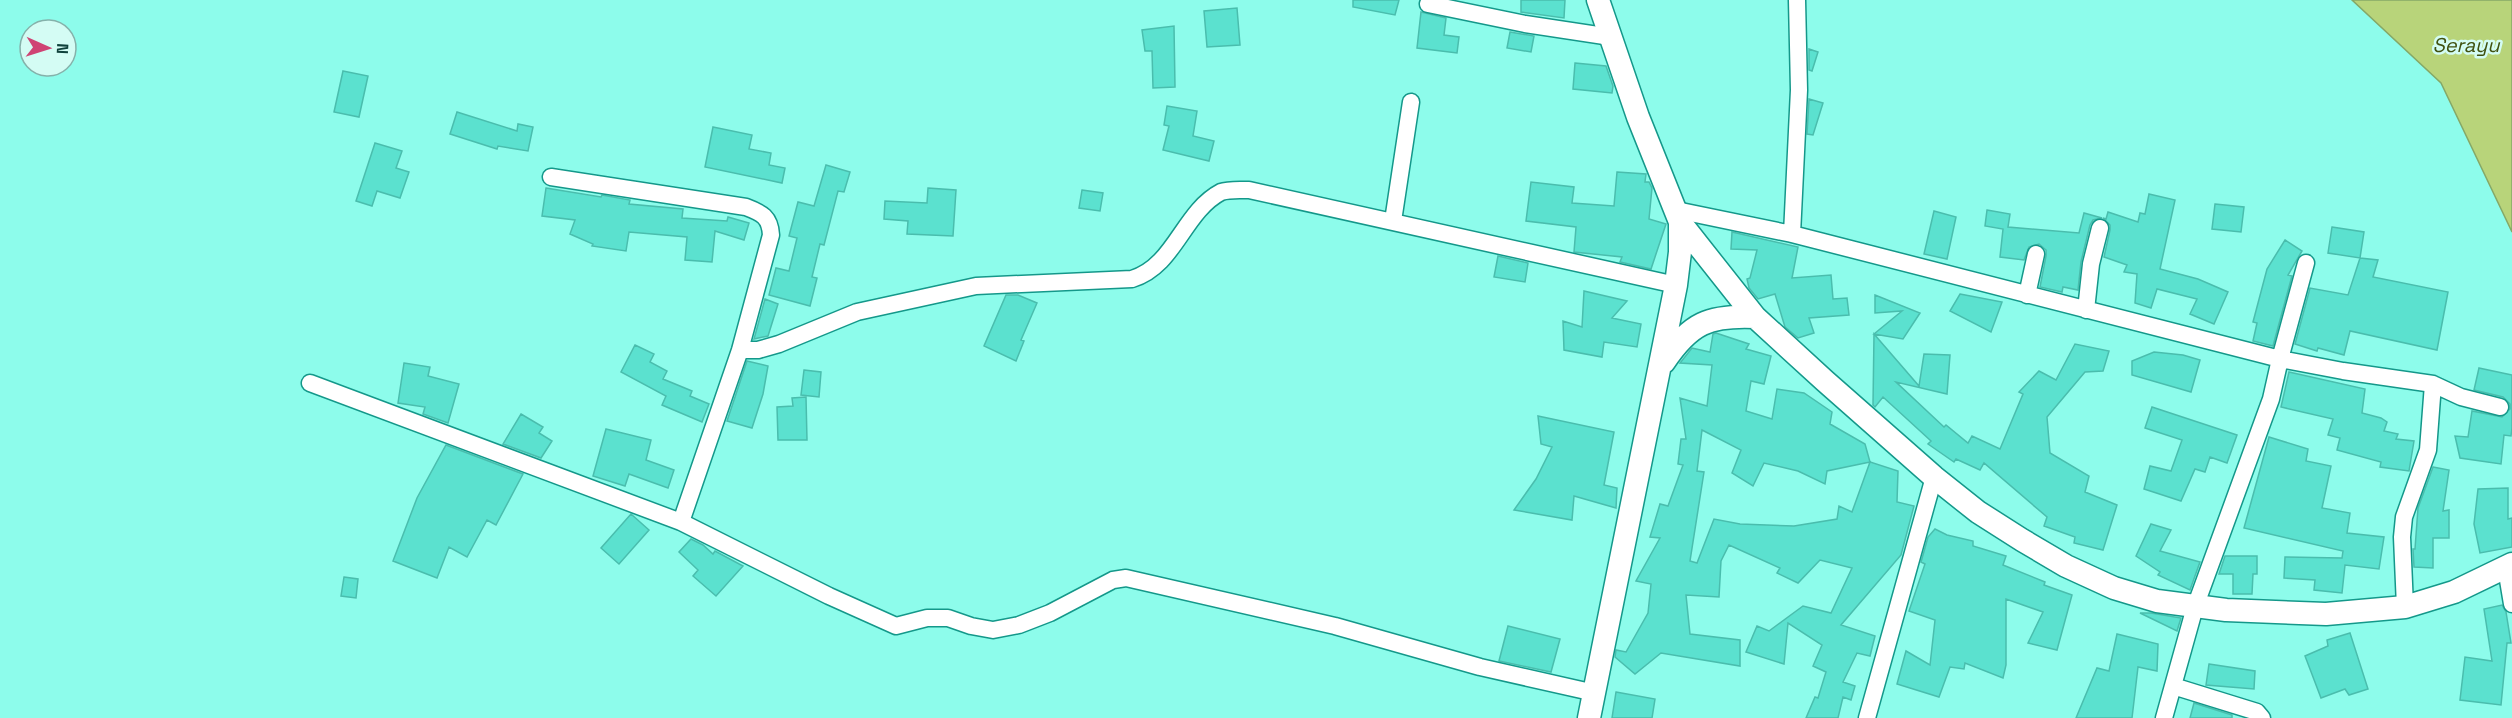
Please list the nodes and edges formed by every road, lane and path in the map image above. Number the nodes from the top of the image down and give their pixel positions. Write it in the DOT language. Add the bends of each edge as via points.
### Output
graph roads {
  1 [pos="1598,0"];
  2 [pos="1797,0"];
  3 [pos="1428,4"];
  4 [pos="1611,37"];
  5 [pos="1411,102"];
  6 [pos="551,177"];
  7 [pos="1678,216"];
  8 [pos="1393,221"];
  9 [pos="2100,228"];
  10 [pos="1792,234"];
  11 [pos="2036,254"];
  12 [pos="2306,263"];
  13 [pos="1676,285"];
  14 [pos="2027,295"];
  15 [pos="2086,310"];
  16 [pos="1755,317"];
  17 [pos="740,350"];
  18 [pos="2280,358"];
  19 [pos="1660,369"];
  20 [pos="310,382"];
  21 [pos="2433,384"];
  22 [pos="2500,407"];
  23 [pos="1934,477"];
  24 [pos="681,522"];
  25 [pos="2510,566"];
  26 [pos="2512,604"];
  27 [pos="2195,607"];
  28 [pos="2405,607"];
  29 [pos="2173,687"];
  30 [pos="1595,693"];
  31 [pos="1589,718"];
  32 [pos="1867,718"];
  33 [pos="2164,718"];
  34 [pos="2262,718"];
  1 -- 4 [label="main road"];
  2 -- 10 [label="street" via="1799,90"];
  3 -- 4 [label="street"];
  4 -- 7 [label="main road"];
  5 -- 8 [label="street"];
  6 -- 17 [label="street" via="666,193 763,213 771,236"];
  7 -- 10 [label="street"];
  7 -- 13 [label="main road" via="1680,252"];
  7 -- 16 [label="main road"];
  8 -- 13 [label="street"];
  8 -- 17 [label="street" via="1249,190 1223,191 1205,204 1146,275 1132,279 975,286 857,312 779,344"];
  9 -- 15 [label="street"];
  10 -- 14 [label="street"];
  11 -- 14 [label="street"];
  12 -- 18 [label="street"];
  13 -- 19 [label="main road"];
  14 -- 15 [label="street"];
  15 -- 18 [label="street"];
  16 -- 19 [label="main road" via="1709,319 1677,342"];
  16 -- 23 [label="main road"];
  17 -- 24 [label="street"];
  18 -- 21 [label="street"];
  18 -- 27 [label="street" via="2271,399"];
  19 -- 30 [label="main road"];
  20 -- 24 [label="street"];
  21 -- 22 [label="street" via="2461,398"];
  21 -- 28 [label="street" via="2428,450 2404,517"];
  23 -- 27 [label="main road" via="1978,512 2066,566 2114,588"];
  23 -- 32 [label="street"];
  24 -- 30 [label="street" via="896,626 927,618 948,618 993,630 1019,625 1113,580 1126,578 1335,626 1480,667"];
  25 -- 26 [label="street"];
  25 -- 28 [label="main road" via="2454,592"];
  27 -- 28 [label="main road" via="2326,614"];
  27 -- 29 [label="street"];
  29 -- 33 [label="street"];
  29 -- 34 [label="street" via="2257,712"];
  30 -- 31 [label="main road"];
}
